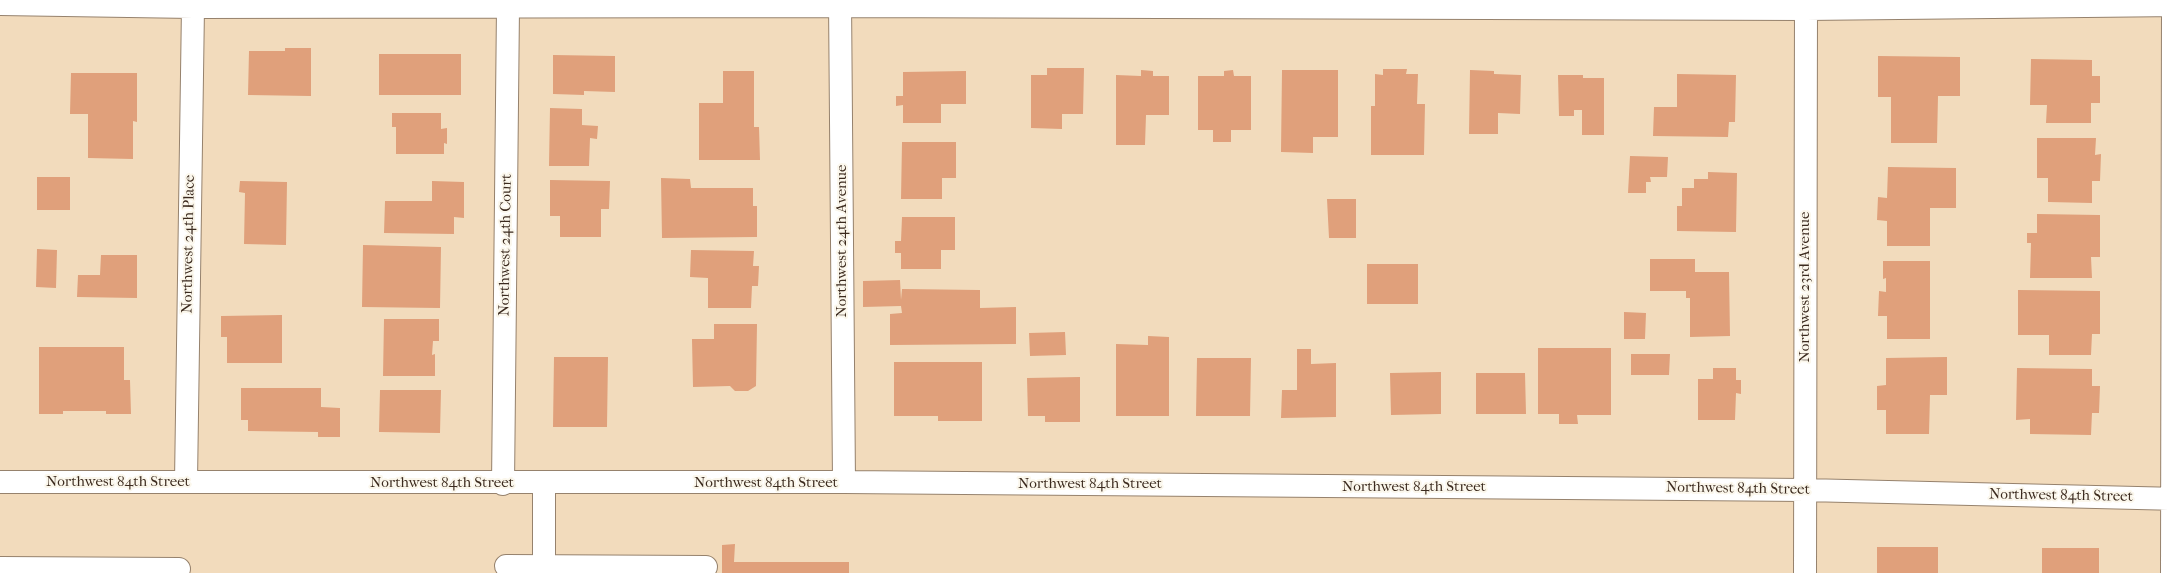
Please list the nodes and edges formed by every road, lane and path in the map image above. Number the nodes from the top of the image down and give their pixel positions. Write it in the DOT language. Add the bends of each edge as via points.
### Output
graph roads {
  1 [pos="840,3"];
  2 [pos="0,4"];
  3 [pos="1806,4"];
  4 [pos="2176,5"];
  5 [pos="508,6"];
  6 [pos="193,7"];
  7 [pos="186,481"];
  8 [pos="0,482"];
  9 [pos="844,482"];
  10 [pos="503,484"];
  11 [pos="544,484"];
  12 [pos="1805,490"];
  13 [pos="2175,498"];
  14 [pos="506,566"];
  15 [pos="544,566"];
  16 [pos="706,567"];
  17 [pos="0,568"];
  18 [pos="179,569"];
  19 [pos="1805,573"];
  20 [pos="2172,573"];
  1 -- 3 [label="street"];
  1 -- 5 [label="street"];
  1 -- 9 [label="street, Northwest 24th Avenue"];
  2 -- 6 [label="street"];
  3 -- 4 [label="street"];
  3 -- 12 [label="street, Northwest 23rd Avenue"];
  4 -- 13 [label="street"];
  5 -- 6 [label="street"];
  5 -- 10 [label="street, Northwest 24th Court"];
  6 -- 7 [label="street, Northwest 24th Place"];
  7 -- 8 [label="street, Northwest 84th Street"];
  7 -- 10 [label="street, Northwest 84th Street"];
  9 -- 11 [label="street, Northwest 84th Street"];
  9 -- 12 [label="street, Northwest 84th Street"];
  10 -- 11 [label="street, Northwest 84th Street"];
  11 -- 15 [label="street"];
  12 -- 13 [label="street, Northwest 84th Street"];
  12 -- 19 [label="street, Northwest 23rd Avenue"];
  13 -- 20 [label="street"];
  14 -- 15 [label="street"];
  15 -- 16 [label="street"];
  17 -- 18 [label="street"];
}
